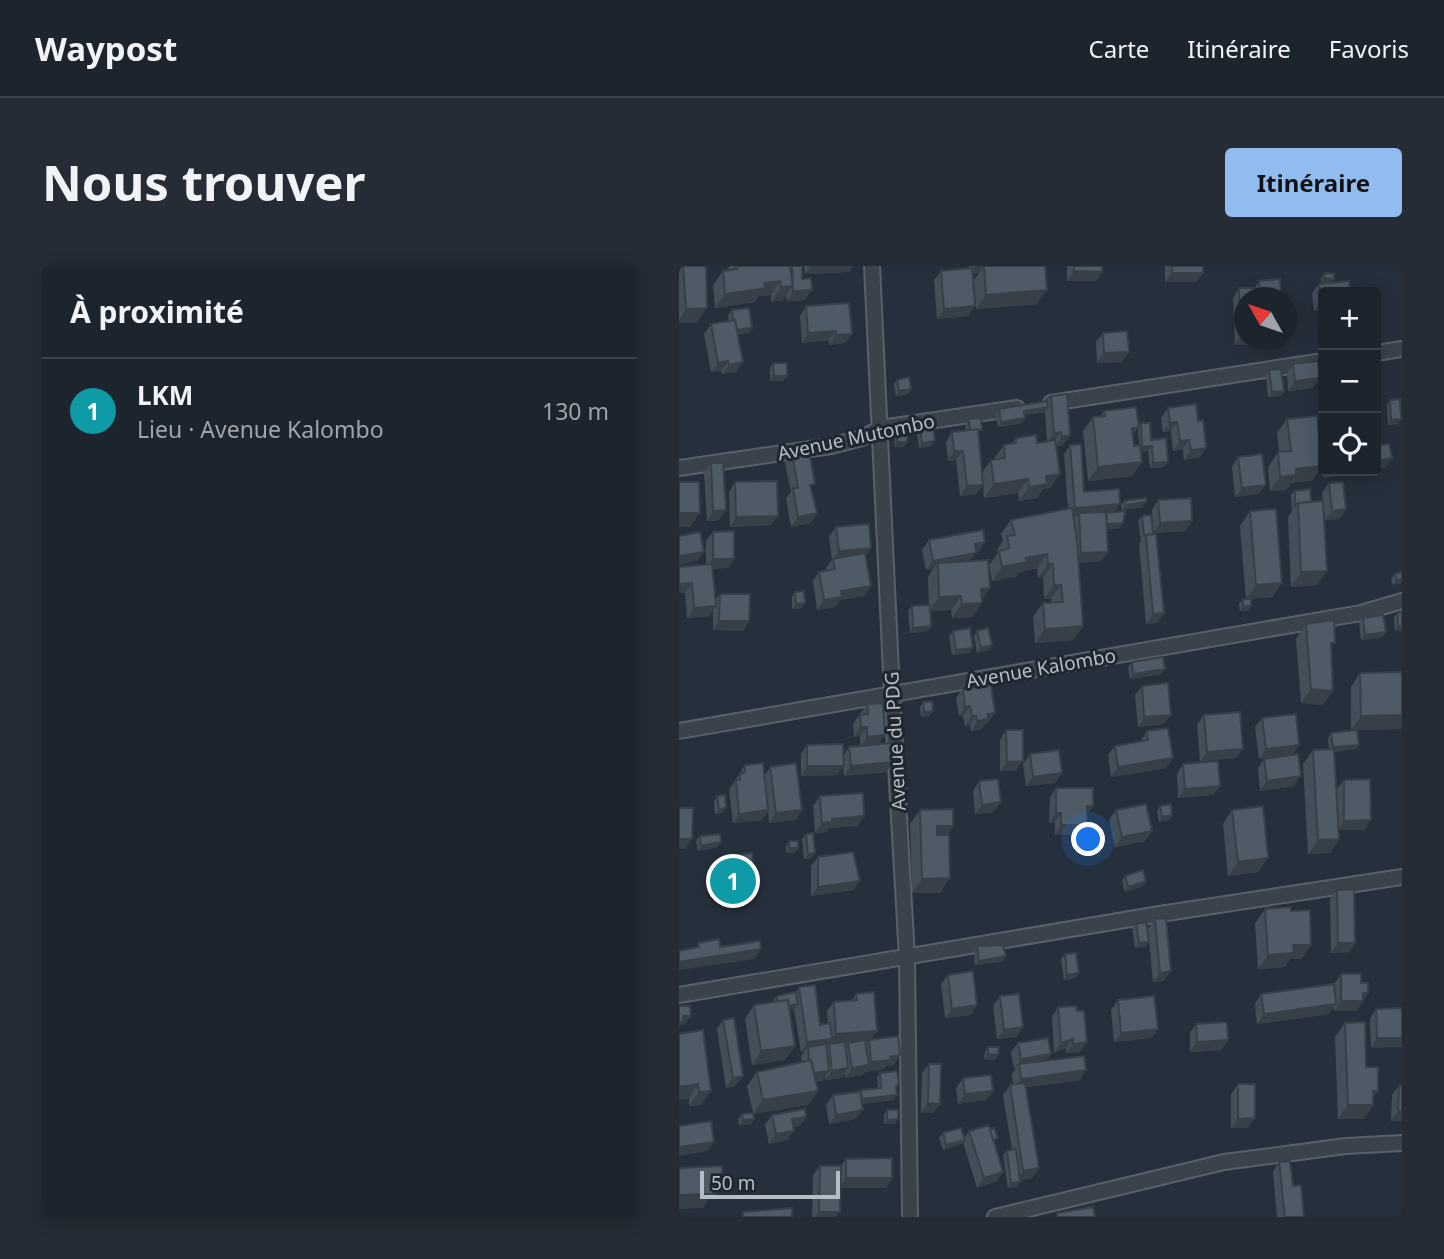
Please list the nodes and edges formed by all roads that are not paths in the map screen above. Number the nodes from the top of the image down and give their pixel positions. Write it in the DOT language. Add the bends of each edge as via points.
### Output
graph roads {
  1 [pos="872,266"];
  2 [pos="1402,349"];
  3 [pos="1381,352"];
  4 [pos="1318,362"];
  5 [pos="881,428"];
  6 [pos="679,468"];
  7 [pos="1402,601"];
  8 [pos="892,694"];
  9 [pos="679,731"];
  10 [pos="1402,877"];
  11 [pos="907,958"];
  12 [pos="679,995"];
  13 [pos="1402,1143"];
  14 [pos="911,1217"];
  15 [pos="995,1217"];
  1 -- 5 [label="street, Avenue du PDG"];
  2 -- 3 [label="street"];
  4 -- 5 [label="street, Avenue Mutombo"];
  5 -- 6 [label="street, Avenue Mutombo" via="831,446"];
  5 -- 8 [label="street, Avenue du PDG"];
  7 -- 8 [label="street, Avenue Kalombo" via="1360,613"];
  8 -- 9 [label="street, Avenue Kalombo"];
  8 -- 11 [label="street, Avenue du PDG"];
  10 -- 11 [label="street"];
  11 -- 12 [label="street"];
  11 -- 14 [label="street, Avenue du PDG"];
  13 -- 15 [label="street" via="1224,1162"];
}
